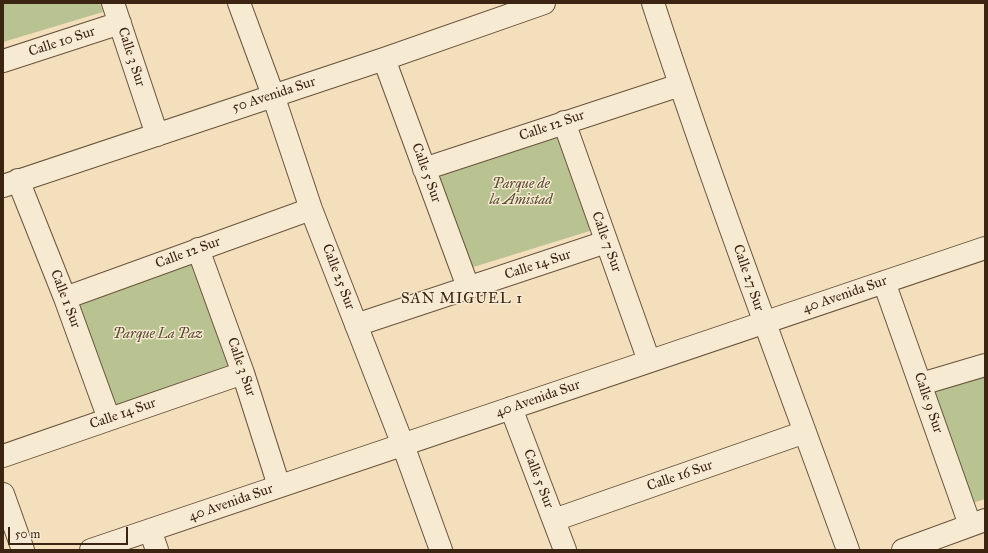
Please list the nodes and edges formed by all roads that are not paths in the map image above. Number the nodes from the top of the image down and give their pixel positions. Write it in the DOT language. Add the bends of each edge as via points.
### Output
graph roads {
  1 [pos="239,3"];
  2 [pos="653,3"];
  3 [pos="530,5"];
  4 [pos="117,13"];
  5 [pos="384,59"];
  6 [pos="3,61"];
  7 [pos="680,85"];
  8 [pos="273,95"];
  9 [pos="564,122"];
  10 [pos="157,135"];
  11 [pos="424,169"];
  12 [pos="10,183"];
  13 [pos="311,210"];
  14 [pos="606,242"];
  15 [pos="985,248"];
  16 [pos="198,249"];
  17 [pos="884,282"];
  18 [pos="468,287"];
  19 [pos="65,298"];
  20 [pos="764,322"];
  21 [pos="356,325"];
  22 [pos="649,361"];
  23 [pos="985,364"];
  24 [pos="243,373"];
  25 [pos="921,384"];
  26 [pos="511,408"];
  27 [pos="109,419"];
  28 [pos="806,432"];
  29 [pos="402,445"];
  30 [pos="3,456"];
  31 [pos="280,486"];
  32 [pos="3,494"];
  33 [pos="554,520"];
  34 [pos="978,523"];
  35 [pos="154,540"];
  36 [pos="23,550"];
  37 [pos="91,550"];
  38 [pos="441,550"];
  39 [pos="565,550"];
  40 [pos="848,550"];
  41 [pos="903,550"];
  1 -- 8 [label="street, Calle 25 Sur"];
  2 -- 7 [label="street, Calle 27 Sur"];
  3 -- 5 [label="street, 50 Avenida Sur"];
  4 -- 6 [label="street, Calle 10 Sur"];
  4 -- 10 [label="street, Calle 3 Sur"];
  5 -- 8 [label="street, 50 Avenida Sur"];
  5 -- 11 [label="street, Calle 5 Sur"];
  7 -- 9 [label="street, Calle 12 Sur"];
  7 -- 20 [label="street, Calle 27 Sur"];
  8 -- 10 [label="street, 50 Avenida Sur"];
  8 -- 13 [label="street, Calle 25 Sur"];
  9 -- 11 [label="street, Calle 12 Sur"];
  9 -- 14 [label="street, Calle 7 Sur"];
  10 -- 12 [label="street, 50 Avenida Sur"];
  11 -- 18 [label="street, Calle 5 Sur"];
  12 -- 19 [label="street, Calle 1 Sur"];
  13 -- 16 [label="street, Calle 12 Sur"];
  13 -- 21 [label="street, Calle 25 Sur"];
  14 -- 18 [label="street, Calle 14 Sur"];
  14 -- 22 [label="street, Calle 7 Sur"];
  15 -- 17 [label="street, 40 Avenida Sur"];
  16 -- 19 [label="street, Calle 12 Sur"];
  16 -- 24 [label="street, Calle 3 Sur"];
  17 -- 20 [label="street, 40 Avenida Sur"];
  17 -- 25 [label="street, Calle 9 Sur"];
  18 -- 21 [label="street, Calle 14 Sur"];
  19 -- 27 [label="street, Calle 1 Sur"];
  20 -- 22 [label="street, 40 Avenida Sur"];
  20 -- 28 [label="street, Calle 27 Sur"];
  21 -- 29 [label="street, Calle 25 Sur"];
  22 -- 26 [label="street, 40 Avenida Sur"];
  23 -- 25 [label="street"];
  24 -- 27 [label="street, Calle 14 Sur"];
  24 -- 31 [label="street, Calle 3 Sur"];
  25 -- 34 [label="street, Calle 9 Sur"];
  26 -- 29 [label="street, 40 Avenida Sur"];
  26 -- 33 [label="street, Calle 5 Sur"];
  27 -- 30 [label="street, Calle 14 Sur"];
  28 -- 33 [label="street, Calle 16 Sur"];
  28 -- 40 [label="street, Calle 27 Sur"];
  29 -- 31 [label="street, 40 Avenida Sur"];
  29 -- 38 [label="street, Calle 25 Sur"];
  31 -- 35 [label="street, 40 Avenida Sur"];
  32 -- 36 [label="street"];
  33 -- 39 [label="street, Calle 5 Sur"];
  34 -- 41 [label="street"];
  35 -- 37 [label="street, 40 Avenida Sur"];
}
